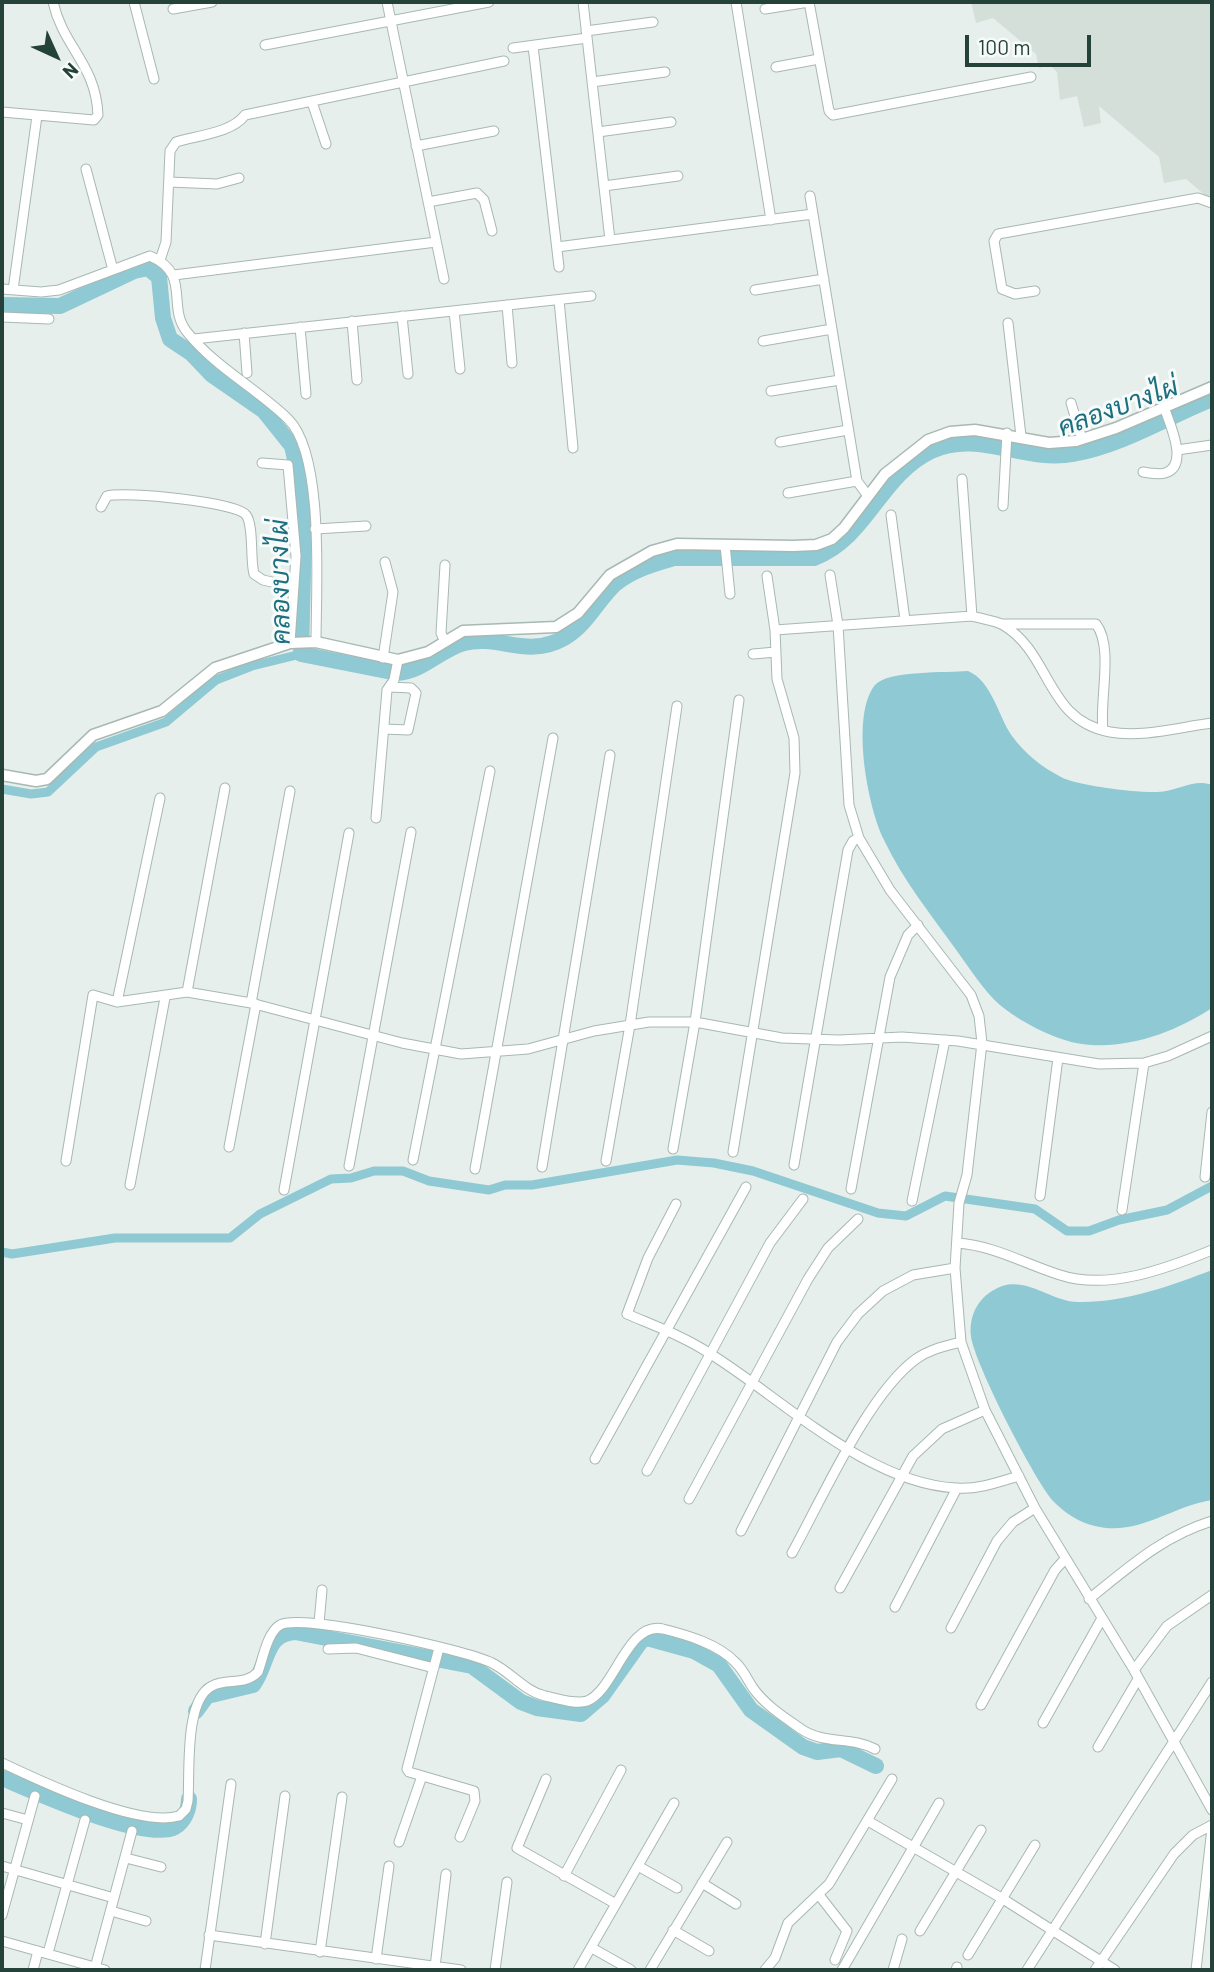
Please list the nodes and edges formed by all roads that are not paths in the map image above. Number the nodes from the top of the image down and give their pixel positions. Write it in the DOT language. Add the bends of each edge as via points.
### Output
graph roads {
  1 [pos="53,2"];
  2 [pos="134,2"];
  3 [pos="212,2"];
  4 [pos="387,2"];
  5 [pos="489,2"];
  6 [pos="583,2"];
  7 [pos="736,2"];
  8 [pos="809,2"];
  9 [pos="173,9"];
  10 [pos="765,9"];
  11 [pos="391,21"];
  12 [pos="653,22"];
  13 [pos="586,34"];
  14 [pos="265,45"];
  15 [pos="533,46"];
  16 [pos="513,48"];
  17 [pos="819,59"];
  18 [pos="503,61"];
  19 [pos="776,67"];
  20 [pos="665,72"];
  21 [pos="1031,77"];
  22 [pos="154,79"];
  23 [pos="592,82"];
  24 [pos="404,84"];
  25 [pos="312,102"];
  26 [pos="2,112"];
  27 [pos="37,116"];
  28 [pos="671,122"];
  29 [pos="494,131"];
  30 [pos="598,132"];
  31 [pos="326,144"];
  32 [pos="416,146"];
  33 [pos="86,169"];
  34 [pos="678,176"];
  35 [pos="239,178"];
  36 [pos="169,182"];
  37 [pos="604,186"];
  38 [pos="810,196"];
  39 [pos="428,202"];
  40 [pos="1212,203"];
  41 [pos="813,214"];
  42 [pos="771,220"];
  43 [pos="492,231"];
  44 [pos="610,240"];
  45 [pos="436,242"];
  46 [pos="558,247"];
  47 [pos="160,260"];
  48 [pos="559,267"];
  49 [pos="113,270"];
  50 [pos="174,275"];
  51 [pos="444,279"];
  52 [pos="824,279"];
  53 [pos="2,289"];
  54 [pos="13,290"];
  55 [pos="755,290"];
  56 [pos="1035,291"];
  57 [pos="590,296"];
  58 [pos="559,299"];
  59 [pos="507,305"];
  60 [pos="454,311"];
  61 [pos="402,316"];
  62 [pos="2,317"];
  63 [pos="49,319"];
  64 [pos="352,321"];
  65 [pos="1008,323"];
  66 [pos="300,327"];
  67 [pos="832,329"];
  68 [pos="244,333"];
  69 [pos="194,340"];
  70 [pos="763,341"];
  71 [pos="512,363"];
  72 [pos="460,369"];
  73 [pos="247,373"];
  74 [pos="408,374"];
  75 [pos="357,380"];
  76 [pos="840,380"];
  77 [pos="1212,387"];
  78 [pos="771,391"];
  79 [pos="306,394"];
  80 [pos="1071,403"];
  81 [pos="1165,409"];
  82 [pos="848,430"];
  83 [pos="1006,435"];
  84 [pos="1021,436"];
  85 [pos="1082,439"];
  86 [pos="780,442"];
  87 [pos="1212,445"];
  88 [pos="573,448"];
  89 [pos="1177,450"];
  90 [pos="262,463"];
  91 [pos="1143,472"];
  92 [pos="962,479"];
  93 [pos="857,481"];
  94 [pos="788,493"];
  95 [pos="868,496"];
  96 [pos="1003,506"];
  97 [pos="101,507"];
  98 [pos="891,515"];
  99 [pos="366,526"];
  100 [pos="316,529"];
  101 [pos="725,547"];
  102 [pos="385,562"];
  103 [pos="445,565"];
  104 [pos="830,575"];
  105 [pos="766,576"];
  106 [pos="294,587"];
  107 [pos="730,594"];
  108 [pos="972,616"];
  109 [pos="905,620"];
  110 [pos="1002,624"];
  111 [pos="838,625"];
  112 [pos="775,630"];
  113 [pos="444,640"];
  114 [pos="312,642"];
  115 [pos="293,643"];
  116 [pos="776,652"];
  117 [pos="753,654"];
  118 [pos="383,658"];
  119 [pos="395,674"];
  120 [pos="739,700"];
  121 [pos="677,705"];
  122 [pos="1212,723"];
  123 [pos="384,729"];
  124 [pos="1103,730"];
  125 [pos="553,738"];
  126 [pos="610,755"];
  127 [pos="490,771"];
  128 [pos="2,775"];
  129 [pos="225,788"];
  130 [pos="290,790"];
  131 [pos="160,798"];
  132 [pos="376,818"];
  133 [pos="411,832"];
  134 [pos="349,833"];
  135 [pos="859,838"];
  136 [pos="918,925"];
  137 [pos="187,992"];
  138 [pos="165,998"];
  139 [pos="117,1002"];
  140 [pos="254,1004"];
  141 [pos="315,1020"];
  142 [pos="695,1022"];
  143 [pos="630,1025"];
  144 [pos="754,1033"];
  145 [pos="374,1035"];
  146 [pos="1212,1036"];
  147 [pos="879,1038"];
  148 [pos="816,1039"];
  149 [pos="563,1040"];
  150 [pos="945,1040"];
  151 [pos="982,1043"];
  152 [pos="435,1049"];
  153 [pos="496,1054"];
  154 [pos="1058,1058"];
  155 [pos="1144,1063"];
  156 [pos="1212,1112"];
  157 [pos="229,1147"];
  158 [pos="673,1150"];
  159 [pos="733,1152"];
  160 [pos="413,1160"];
  161 [pos="66,1161"];
  162 [pos="606,1161"];
  163 [pos="794,1165"];
  164 [pos="349,1166"];
  165 [pos="542,1167"];
  166 [pos="475,1169"];
  167 [pos="1205,1177"];
  168 [pos="130,1185"];
  169 [pos="746,1187"];
  170 [pos="851,1189"];
  171 [pos="284,1191"];
  172 [pos="1040,1196"];
  173 [pos="803,1199"];
  174 [pos="912,1200"];
  175 [pos="676,1204"];
  176 [pos="1122,1210"];
  177 [pos="858,1219"];
  178 [pos="958,1243"];
  179 [pos="1212,1250"];
  180 [pos="955,1268"];
  181 [pos="665,1330"];
  182 [pos="961,1342"];
  183 [pos="710,1353"];
  184 [pos="751,1384"];
  185 [pos="985,1410"];
  186 [pos="800,1419"];
  187 [pos="849,1449"];
  188 [pos="595,1459"];
  189 [pos="647,1471"];
  190 [pos="901,1474"];
  191 [pos="1019,1476"];
  192 [pos="957,1488"];
  193 [pos="689,1499"];
  194 [pos="1035,1508"];
  195 [pos="1212,1521"];
  196 [pos="740,1531"];
  197 [pos="792,1553"];
  198 [pos="1065,1559"];
  199 [pos="840,1588"];
  200 [pos="322,1590"];
  201 [pos="1212,1595"];
  202 [pos="1089,1598"];
  203 [pos="895,1607"];
  204 [pos="1101,1620"];
  205 [pos="319,1623"];
  206 [pos="951,1628"];
  207 [pos="328,1649"];
  208 [pos="439,1651"];
  209 [pos="434,1667"];
  210 [pos="1136,1675"];
  211 [pos="1212,1682"];
  212 [pos="982,1705"];
  213 [pos="1043,1723"];
  214 [pos="1171,1741"];
  215 [pos="1098,1747"];
  216 [pos="876,1749"];
  217 [pos="2,1763"];
  218 [pos="621,1770"];
  219 [pos="422,1776"];
  220 [pos="546,1779"];
  221 [pos="892,1779"];
  222 [pos="231,1784"];
  223 [pos="35,1796"];
  224 [pos="285,1796"];
  225 [pos="342,1797"];
  226 [pos="674,1803"];
  227 [pos="939,1803"];
  228 [pos="1212,1810"];
  229 [pos="2,1813"];
  230 [pos="85,1820"];
  231 [pos="28,1821"];
  232 [pos="868,1821"];
  233 [pos="1212,1827"];
  234 [pos="981,1830"];
  235 [pos="132,1831"];
  236 [pos="460,1837"];
  237 [pos="399,1842"];
  238 [pos="727,1842"];
  239 [pos="1035,1845"];
  240 [pos="914,1847"];
  241 [pos="126,1858"];
  242 [pos="2,1866"];
  243 [pos="389,1866"];
  244 [pos="638,1866"];
  245 [pos="160,1867"];
  246 [pos="15,1870"];
  247 [pos="957,1872"];
  248 [pos="446,1874"];
  249 [pos="564,1875"];
  250 [pos="507,1882"];
  251 [pos="702,1884"];
  252 [pos="66,1885"];
  253 [pos="677,1888"];
  254 [pos="819,1895"];
  255 [pos="114,1898"];
  256 [pos="1003,1899"];
  257 [pos="616,1904"];
  258 [pos="736,1904"];
  259 [pos="110,1911"];
  260 [pos="2,1916"];
  261 [pos="146,1921"];
  262 [pos="1051,1929"];
  263 [pos="673,1930"];
  264 [pos="920,1931"];
  265 [pos="209,1935"];
  266 [pos="902,1939"];
  267 [pos="2,1941"];
  268 [pos="265,1944"];
  269 [pos="592,1948"];
  270 [pos="709,1951"];
  271 [pos="43,1952"];
  272 [pos="320,1952"];
  273 [pos="968,1955"];
  274 [pos="376,1959"];
  275 [pos="835,1960"];
  276 [pos="1102,1961"];
  277 [pos="390,1966"];
  278 [pos="82,1967"];
  279 [pos="435,1967"];
  280 [pos="95,1968"];
  281 [pos="33,1970"];
  282 [pos="105,1970"];
  283 [pos="205,1970"];
  284 [pos="461,1970"];
  285 [pos="495,1970"];
  286 [pos="578,1970"];
  287 [pos="631,1970"];
  288 [pos="650,1970"];
  289 [pos="765,1970"];
  290 [pos="842,1970"];
  291 [pos="893,1970"];
  292 [pos="1027,1970"];
  293 [pos="1095,1970"];
  294 [pos="1115,1970"];
  295 [pos="1196,1970"];
  1 -- 27 [label="street" via="64,33 89,69 98,115 94,120"];
  2 -- 22 [label="street"];
  3 -- 9 [label="street"];
  4 -- 11 [label="street"];
  5 -- 11 [label="street"];
  6 -- 13 [label="street"];
  7 -- 42 [label="street"];
  8 -- 10 [label="street"];
  8 -- 17 [label="street"];
  11 -- 14 [label="street"];
  11 -- 24 [label="street"];
  12 -- 13 [label="street"];
  13 -- 15 [label="street"];
  13 -- 23 [label="street"];
  15 -- 16 [label="street"];
  15 -- 46 [label="street"];
  17 -- 19 [label="street"];
  17 -- 21 [label="street" via="833,115"];
  18 -- 24 [label="street"];
  20 -- 23 [label="street"];
  23 -- 30 [label="street"];
  24 -- 25 [label="street"];
  24 -- 32 [label="street"];
  25 -- 31 [label="street"];
  25 -- 36 [label="street" via="245,115 240,122 208,135 178,140 170,151"];
  26 -- 27 [label="street"];
  27 -- 54 [label="street"];
  28 -- 30 [label="street"];
  29 -- 32 [label="street"];
  30 -- 37 [label="street"];
  32 -- 39 [label="street"];
  33 -- 49 [label="street"];
  34 -- 37 [label="street"];
  35 -- 36 [label="street" via="216,184"];
  36 -- 47 [label="street" via="166,242"];
  37 -- 44 [label="street"];
  38 -- 41 [label="street"];
  39 -- 43 [label="street" via="477,193 484,200"];
  39 -- 45 [label="street"];
  40 -- 56 [label="street" via="1198,198 998,234 994,241 1002,289 1015,294"];
  41 -- 42 [label="street"];
  41 -- 52 [label="street"];
  42 -- 44 [label="street"];
  44 -- 46 [label="street"];
  45 -- 50 [label="street"];
  45 -- 51 [label="street"];
  46 -- 48 [label="street"];
  47 -- 49 [label="street" via="150,256"];
  47 -- 50 [label="street"];
  49 -- 54 [label="street" via="59,290"];
  50 -- 69 [label="street" via="180,315"];
  52 -- 55 [label="street"];
  52 -- 67 [label="street"];
  53 -- 54 [label="street"];
  57 -- 58 [label="street"];
  58 -- 59 [label="street"];
  58 -- 88 [label="street"];
  59 -- 60 [label="street"];
  59 -- 71 [label="street"];
  60 -- 61 [label="street"];
  60 -- 72 [label="street"];
  61 -- 64 [label="street"];
  61 -- 74 [label="street"];
  62 -- 63 [label="street"];
  64 -- 66 [label="street"];
  64 -- 75 [label="street"];
  65 -- 84 [label="street"];
  66 -- 68 [label="street"];
  66 -- 79 [label="street"];
  67 -- 70 [label="street"];
  67 -- 76 [label="street"];
  68 -- 69 [label="street"];
  68 -- 73 [label="street"];
  69 -- 100 [label="street" via="290,420 301,438 314,493"];
  76 -- 78 [label="street"];
  76 -- 82 [label="street"];
  77 -- 81 [label="street"];
  80 -- 85 [label="street"];
  81 -- 85 [label="street"];
  81 -- 89 [label="street"];
  82 -- 86 [label="street"];
  82 -- 93 [label="street"];
  83 -- 84 [label="street"];
  83 -- 95 [label="street" via="975,429 928,440 886,474"];
  83 -- 96 [label="street"];
  84 -- 85 [label="street" via="1049,443"];
  87 -- 89 [label="street"];
  89 -- 91 [label="street" via="1172,469"];
  90 -- 106 [label="street" via="288,465 296,556"];
  92 -- 108 [label="street"];
  93 -- 94 [label="street"];
  93 -- 95 [label="street"];
  95 -- 101 [label="street" via="844,528 816,545"];
  97 -- 106 [label="street" via="107,496 122,493 240,510 248,518 254,574"];
  98 -- 109 [label="street"];
  99 -- 100 [label="street"];
  100 -- 114 [label="street"];
  101 -- 107 [label="street"];
  101 -- 113 [label="street" via="677,544 630,561 556,627 483,628"];
  102 -- 118 [label="street" via="393,592"];
  103 -- 113 [label="street"];
  104 -- 111 [label="street"];
  105 -- 112 [label="street"];
  106 -- 115 [label="street"];
  108 -- 109 [label="street"];
  108 -- 110 [label="street"];
  109 -- 111 [label="street"];
  110 -- 124 [label="street" via="1031,652 1067,712"];
  110 -- 124 [label="street" via="1096,624 1102,635"];
  111 -- 112 [label="street"];
  111 -- 135 [label="street" via="849,805"];
  112 -- 116 [label="street"];
  113 -- 119 [label="street"];
  114 -- 115 [label="street"];
  114 -- 118 [label="street"];
  115 -- 128 [label="street" via="215,668 162,711 93,735 47,779"];
  116 -- 117 [label="street"];
  116 -- 144 [label="street" via="777,679 794,738 795,773"];
  118 -- 119 [label="street"];
  119 -- 123 [label="street" via="387,690"];
  119 -- 123 [label="street" via="416,693 413,717 408,730"];
  120 -- 142 [label="street"];
  121 -- 143 [label="street"];
  122 -- 124 [label="street" via="1128,733"];
  123 -- 132 [label="street"];
  125 -- 153 [label="street"];
  126 -- 149 [label="street"];
  127 -- 152 [label="street"];
  129 -- 137 [label="street"];
  130 -- 140 [label="street"];
  131 -- 139 [label="street"];
  133 -- 145 [label="street"];
  134 -- 141 [label="street"];
  135 -- 136 [label="street" via="890,890"];
  135 -- 148 [label="street" via="848,850"];
  136 -- 147 [label="street" via="908,935 890,977"];
  136 -- 151 [label="street" via="971,995"];
  137 -- 138 [label="street"];
  137 -- 140 [label="street"];
  138 -- 139 [label="street"];
  138 -- 168 [label="street"];
  139 -- 161 [label="street" via="93,995"];
  140 -- 141 [label="street"];
  140 -- 157 [label="street"];
  141 -- 145 [label="street"];
  141 -- 171 [label="street"];
  142 -- 143 [label="street"];
  142 -- 144 [label="street"];
  142 -- 158 [label="street"];
  143 -- 149 [label="street"];
  143 -- 162 [label="street"];
  144 -- 148 [label="street"];
  144 -- 159 [label="street"];
  145 -- 152 [label="street"];
  145 -- 164 [label="street"];
  146 -- 155 [label="street"];
  147 -- 148 [label="street"];
  147 -- 150 [label="street"];
  147 -- 170 [label="street"];
  148 -- 163 [label="street"];
  149 -- 153 [label="street"];
  149 -- 165 [label="street"];
  150 -- 151 [label="street"];
  150 -- 174 [label="street"];
  151 -- 154 [label="street"];
  151 -- 178 [label="street" via="967,1175 959,1203"];
  152 -- 153 [label="street"];
  152 -- 160 [label="street"];
  153 -- 166 [label="street"];
  154 -- 155 [label="street" via="1099,1064"];
  154 -- 172 [label="street"];
  155 -- 176 [label="street"];
  156 -- 167 [label="street"];
  169 -- 181 [label="street"];
  173 -- 183 [label="street" via="770,1243"];
  175 -- 181 [label="street" via="648,1258 627,1314"];
  177 -- 184 [label="street" via="828,1248"];
  178 -- 179 [label="street" via="981,1245 1061,1275 1095,1280 1176,1265"];
  178 -- 180 [label="street"];
  180 -- 182 [label="street"];
  180 -- 186 [label="street" via="914,1275 883,1291 858,1314 837,1342"];
  181 -- 183 [label="street"];
  181 -- 188 [label="street"];
  182 -- 185 [label="street"];
  182 -- 187 [label="street" via="933,1350 896,1376"];
  183 -- 184 [label="street"];
  183 -- 189 [label="street"];
  184 -- 186 [label="street"];
  184 -- 193 [label="street"];
  185 -- 190 [label="street" via="942,1429 919,1449"];
  185 -- 191 [label="street"];
  186 -- 187 [label="street"];
  186 -- 196 [label="street"];
  187 -- 190 [label="street"];
  187 -- 197 [label="street"];
  190 -- 192 [label="street"];
  190 -- 199 [label="street"];
  191 -- 192 [label="street"];
  191 -- 194 [label="street"];
  192 -- 203 [label="street"];
  194 -- 198 [label="street"];
  194 -- 206 [label="street" via="1006,1529"];
  195 -- 202 [label="street" via="1155,1545"];
  198 -- 202 [label="street"];
  198 -- 212 [label="street"];
  200 -- 205 [label="street"];
  201 -- 210 [label="street" via="1167,1626"];
  202 -- 204 [label="street"];
  204 -- 210 [label="street"];
  204 -- 213 [label="street"];
  205 -- 208 [label="street"];
  205 -- 217 [label="street" via="282,1624 274,1631 254,1677 218,1683 204,1691 191,1730 188,1801 179,1816 140,1815 90,1800"];
  207 -- 209 [label="street" via="356,1648"];
  208 -- 209 [label="street"];
  208 -- 216 [label="street" via="494,1664 535,1693 580,1703 597,1694 640,1635 663,1629 727,1655 764,1701 808,1733"];
  209 -- 219 [label="street" via="407,1765 409,1772"];
  210 -- 214 [label="street"];
  210 -- 215 [label="street"];
  211 -- 214 [label="street"];
  214 -- 228 [label="street"];
  214 -- 262 [label="street"];
  218 -- 249 [label="street"];
  219 -- 236 [label="street" via="474,1791 475,1801"];
  219 -- 237 [label="street"];
  220 -- 249 [label="street" via="516,1845"];
  221 -- 232 [label="street"];
  222 -- 265 [label="street"];
  223 -- 231 [label="street"];
  224 -- 268 [label="street"];
  225 -- 272 [label="street"];
  226 -- 244 [label="street"];
  227 -- 240 [label="street"];
  229 -- 231 [label="street"];
  230 -- 252 [label="street"];
  231 -- 246 [label="street"];
  232 -- 240 [label="street"];
  232 -- 254 [label="street" via="840,1870"];
  233 -- 276 [label="street" via="1178,1848"];
  233 -- 295 [label="street"];
  234 -- 247 [label="street"];
  235 -- 241 [label="street"];
  238 -- 251 [label="street"];
  239 -- 256 [label="street"];
  240 -- 247 [label="street"];
  240 -- 290 [label="street"];
  241 -- 245 [label="street"];
  241 -- 255 [label="street"];
  242 -- 246 [label="street"];
  243 -- 274 [label="street"];
  244 -- 253 [label="street"];
  244 -- 257 [label="street"];
  246 -- 252 [label="street"];
  246 -- 260 [label="street"];
  247 -- 256 [label="street"];
  247 -- 264 [label="street"];
  248 -- 279 [label="street"];
  249 -- 257 [label="street"];
  250 -- 285 [label="street"];
  251 -- 258 [label="street"];
  251 -- 263 [label="street"];
  252 -- 255 [label="street"];
  252 -- 271 [label="street"];
  254 -- 275 [label="street" via="847,1931"];
  254 -- 289 [label="street" via="788,1923 775,1958"];
  255 -- 259 [label="street"];
  256 -- 262 [label="street"];
  256 -- 273 [label="street"];
  257 -- 269 [label="street"];
  259 -- 261 [label="street"];
  259 -- 280 [label="street"];
  262 -- 276 [label="street"];
  262 -- 292 [label="street"];
  263 -- 270 [label="street"];
  263 -- 288 [label="street"];
  265 -- 268 [label="street"];
  265 -- 283 [label="street"];
  266 -- 291 [label="street"];
  267 -- 271 [label="street"];
  268 -- 272 [label="street"];
  269 -- 286 [label="street"];
  269 -- 287 [label="street"];
  271 -- 278 [label="street"];
  271 -- 281 [label="street"];
  272 -- 274 [label="street"];
  274 -- 277 [label="street"];
  276 -- 293 [label="street"];
  276 -- 294 [label="street"];
  277 -- 279 [label="street"];
  278 -- 280 [label="street"];
  279 -- 284 [label="street"];
  280 -- 282 [label="street"];
}
